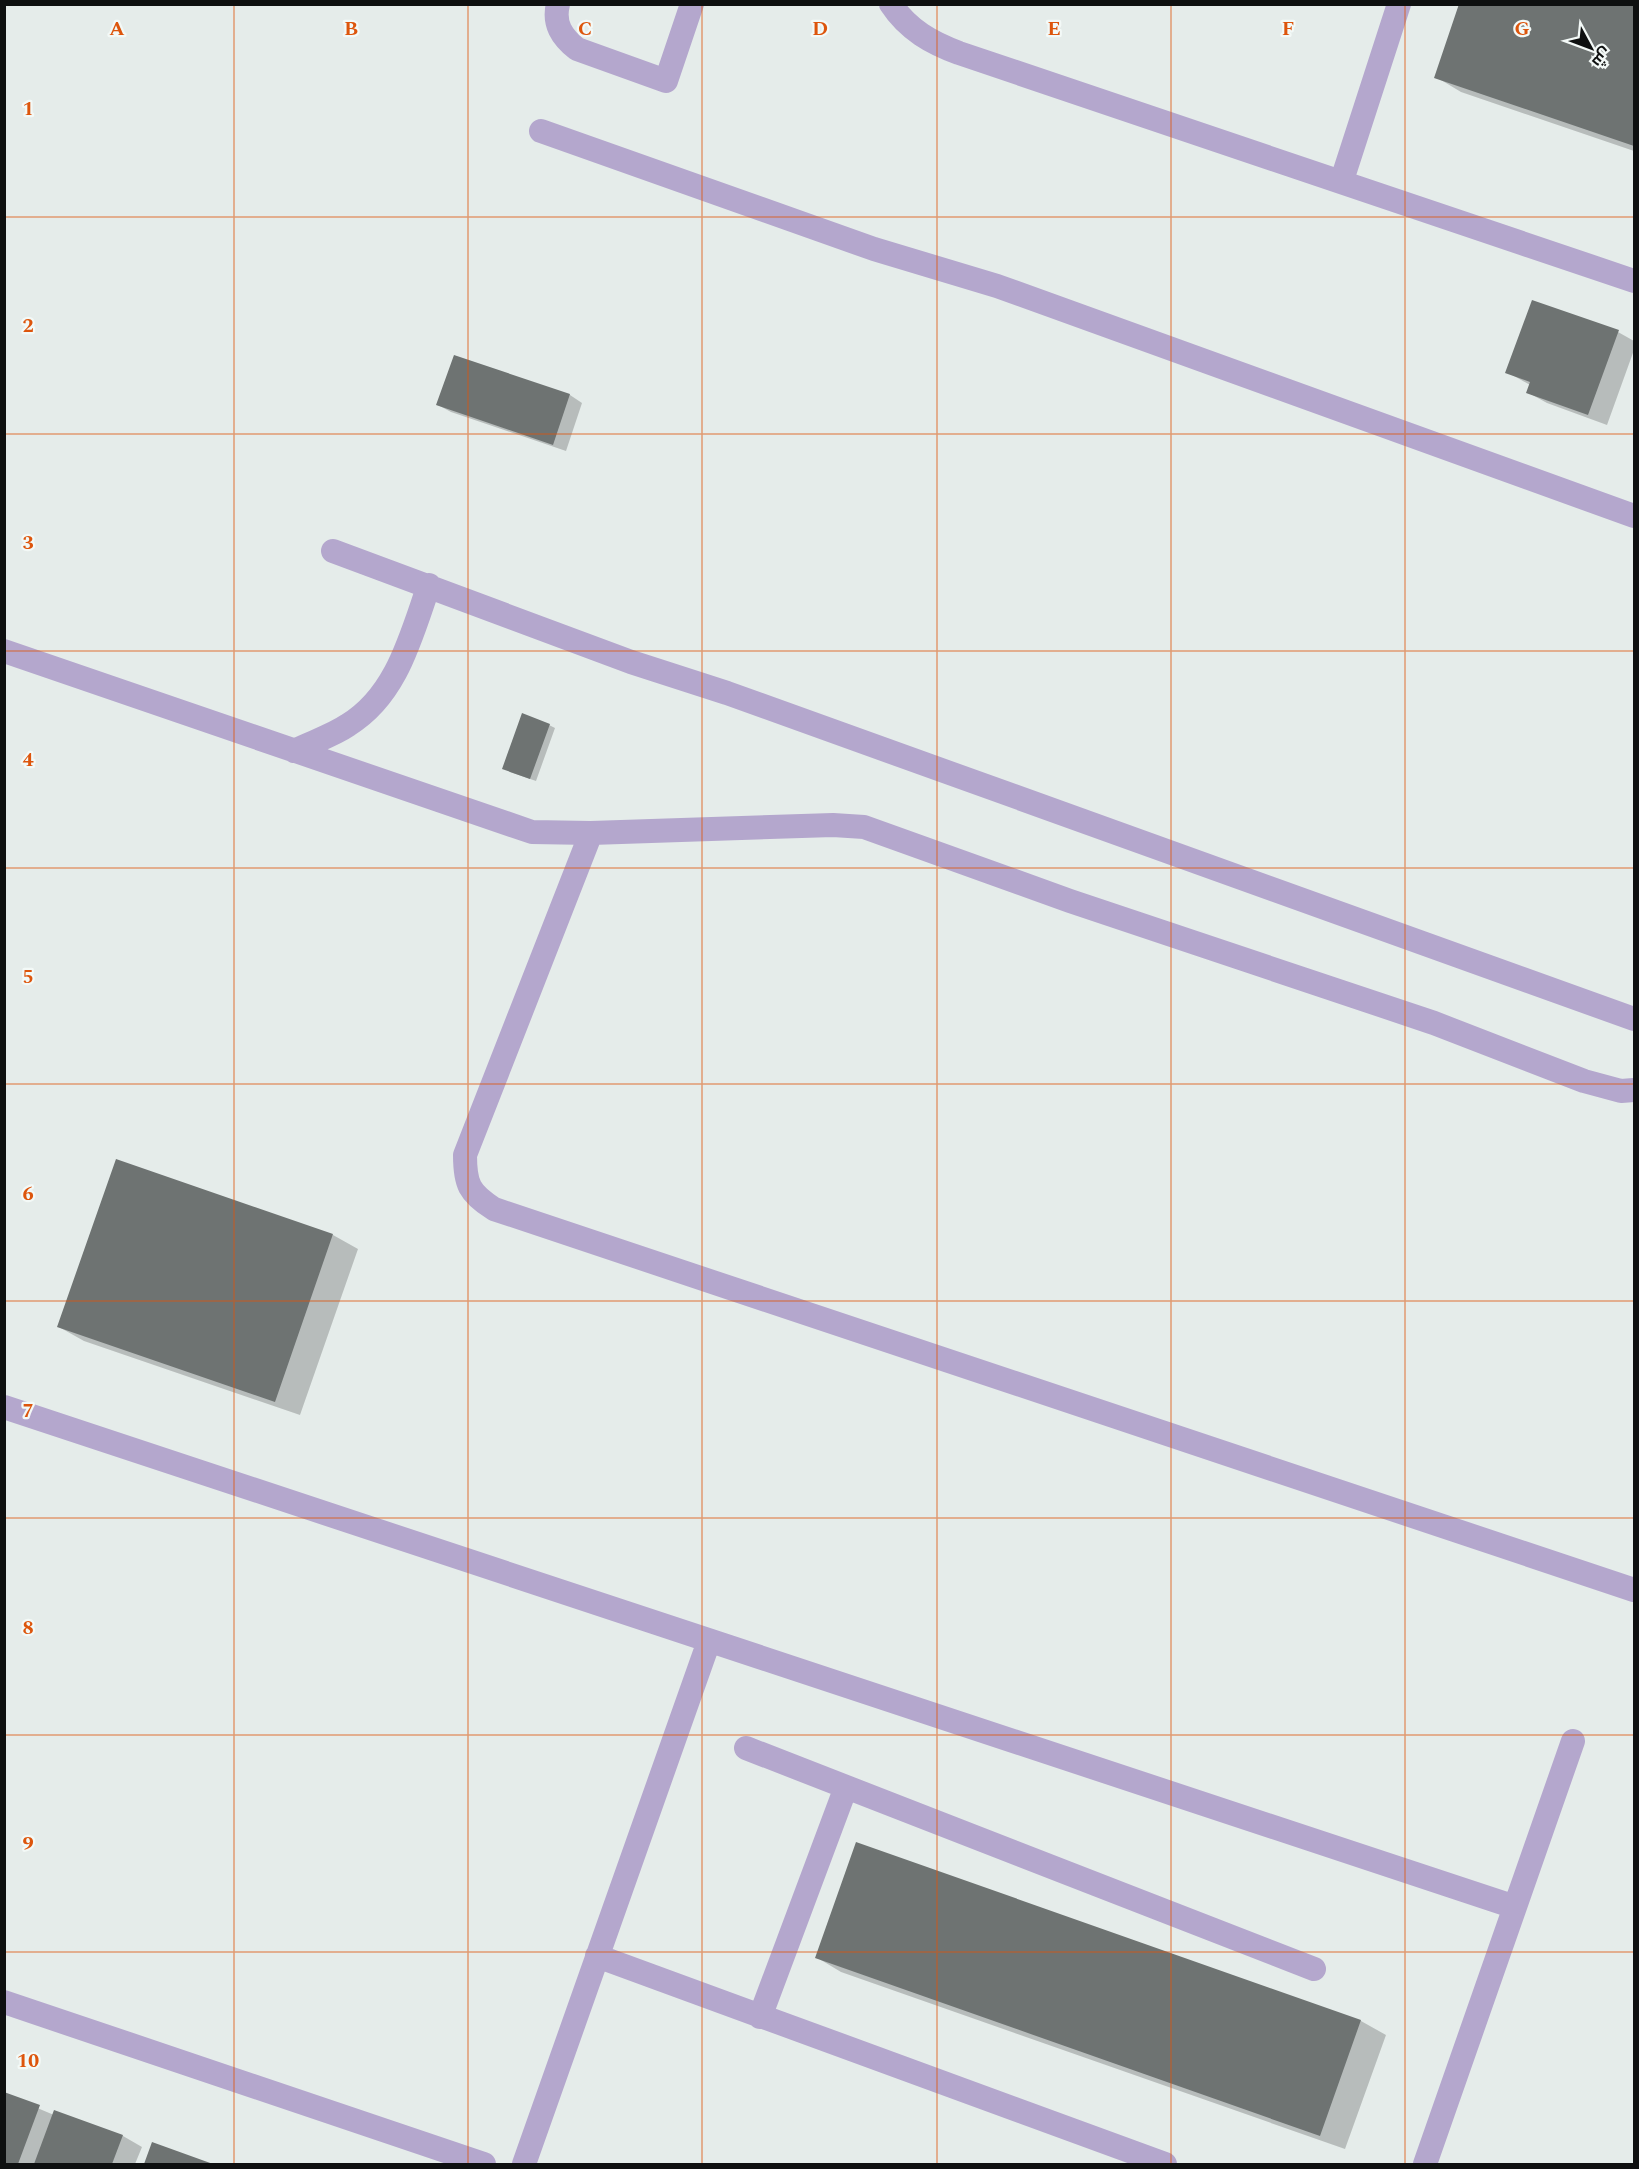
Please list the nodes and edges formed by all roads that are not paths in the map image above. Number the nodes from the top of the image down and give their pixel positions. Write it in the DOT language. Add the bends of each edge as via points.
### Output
graph roads {
  1 [pos="558,4"];
  2 [pos="692,4"];
  3 [pos="891,4"];
  4 [pos="1399,4"];
  5 [pos="541,131"];
  6 [pos="1342,180"];
  7 [pos="1635,281"];
  8 [pos="1635,516"];
  9 [pos="333,551"];
  10 [pos="429,585"];
  11 [pos="4,651"];
  12 [pos="294,751"];
  13 [pos="591,833"];
  14 [pos="1635,1019"];
  15 [pos="1635,1090"];
  16 [pos="4,1407"];
  17 [pos="1635,1590"];
  18 [pos="709,1641"];
  19 [pos="1573,1741"];
  20 [pos="746,1748"];
  21 [pos="846,1787"];
  22 [pos="1515,1907"];
  23 [pos="597,1956"];
  24 [pos="1314,1969"];
  25 [pos="4,2002"];
  26 [pos="760,2017"];
  27 [pos="484,2164"];
  28 [pos="524,2164"];
  29 [pos="1165,2164"];
  30 [pos="1425,2164"];
  1 -- 2 [label="lane" via="558,27 577,49 666,81"];
  3 -- 6 [label="lane" via="913,30 934,44"];
  4 -- 6 [label="lane"];
  5 -- 8 [label="lane" via="874,249 997,286"];
  6 -- 7 [label="lane"];
  9 -- 10 [label="lane"];
  10 -- 12 [label="lane" via="401,663 375,704 348,725"];
  10 -- 14 [label="lane" via="631,662"];
  11 -- 12 [label="lane"];
  12 -- 13 [label="lane" via="532,832"];
  13 -- 15 [label="lane" via="864,827 1434,1023 1584,1081 1621,1091"];
  13 -- 17 [label="lane" via="465,1155 465,1177 475,1197 494,1209"];
  16 -- 18 [label="lane"];
  18 -- 22 [label="lane"];
  18 -- 23 [label="lane"];
  19 -- 22 [label="lane"];
  20 -- 21 [label="lane"];
  21 -- 24 [label="lane"];
  21 -- 26 [label="lane"];
  22 -- 30 [label="lane"];
  23 -- 26 [label="lane"];
  23 -- 28 [label="lane"];
  25 -- 27 [label="lane"];
  26 -- 29 [label="lane"];
}
